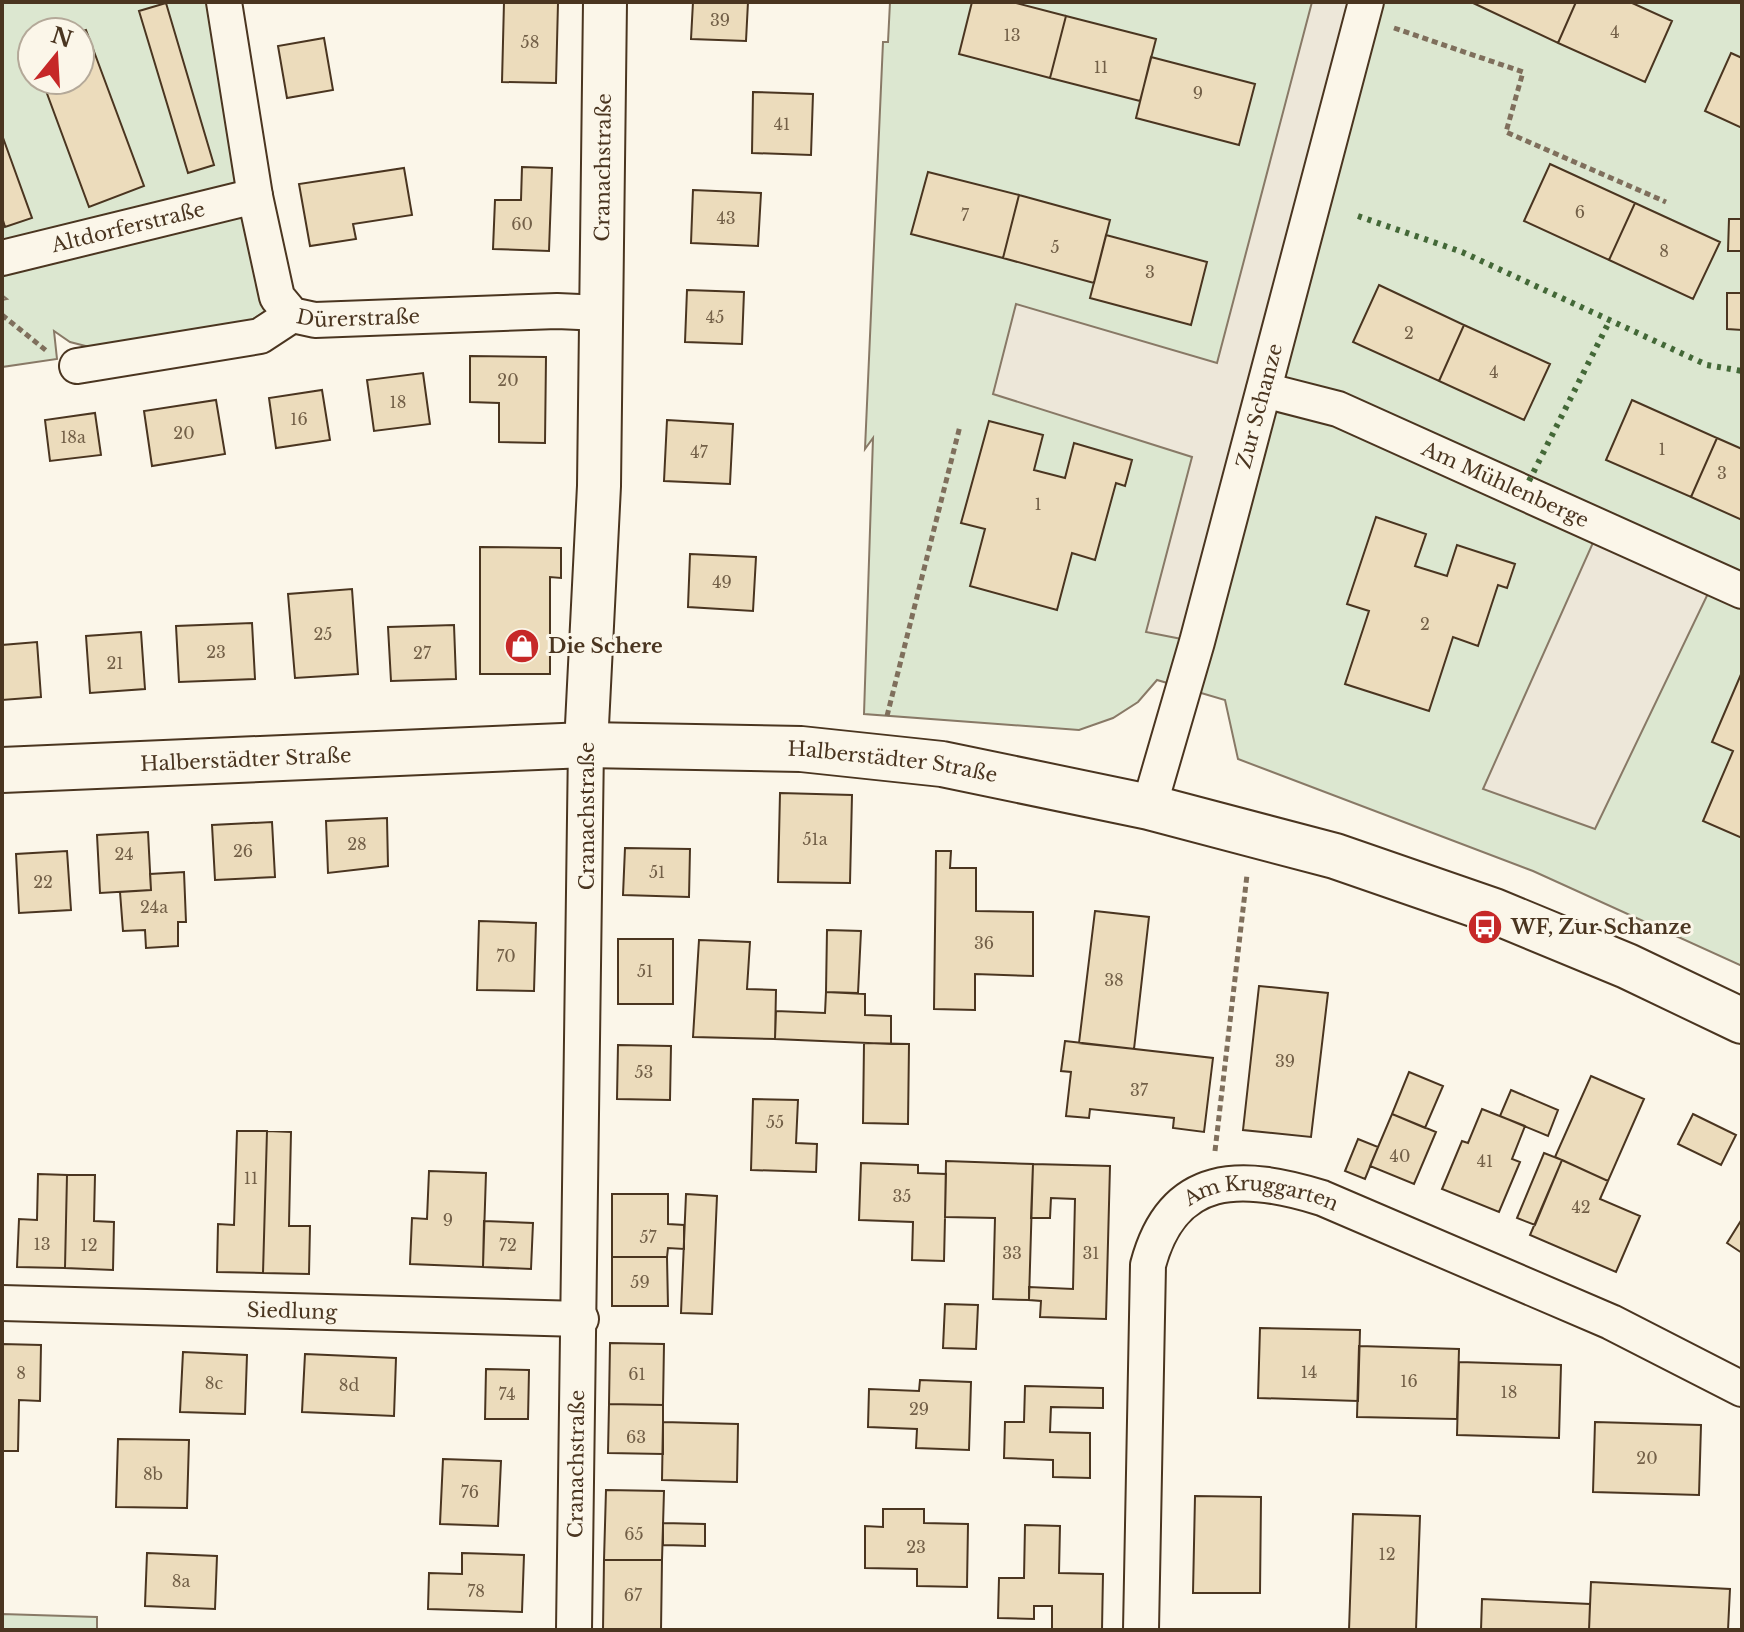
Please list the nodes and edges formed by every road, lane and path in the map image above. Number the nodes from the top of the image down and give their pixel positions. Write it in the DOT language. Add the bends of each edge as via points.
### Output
graph roads {
  1 [pos="224,2"];
  2 [pos="605,2"];
  3 [pos="1364,10"];
  4 [pos="255,196"];
  5 [pos="1666,202"];
  6 [pos="2,258"];
  7 [pos="602,313"];
  8 [pos="2,315"];
  9 [pos="292,315"];
  10 [pos="67,363"];
  11 [pos="1264,390"];
  12 [pos="960,426"];
  13 [pos="1742,591"];
  14 [pos="586,745"];
  15 [pos="878,755"];
  16 [pos="2,770"];
  17 [pos="1149,807"];
  18 [pos="1252,833"];
  19 [pos="1742,1021"];
  20 [pos="1210,1188"];
  21 [pos="2,1303"];
  22 [pos="581,1319"];
  23 [pos="1742,1389"];
  24 [pos="574,1630"];
  25 [pos="1141,1630"];
  1 -- 4 [label="street, Dürerstraße"];
  2 -- 7 [label="street, Cranachstraße"];
  3 -- 5 [label="path" via="1523,72 1506,132"];
  3 -- 11 [label="street, Zur Schanze"];
  4 -- 6 [label="street, Altdorferstraße"];
  4 -- 9 [label="street, Dürerstraße" via="277,297"];
  7 -- 9 [label="street, Dürerstraße" via="315,320"];
  7 -- 14 [label="street, Cranachstraße"];
  8 -- 10 [label="path"];
  9 -- 10 [label="street" via="260,336"];
  11 -- 13 [label="street, Am Mühlenberge" via="1338,409"];
  11 -- 17 [label="street, Zur Schanze"];
  12 -- 15 [label="path"];
  14 -- 15 [label="main road, Halberstädter Straße"];
  14 -- 16 [label="main road, Halberstädter Straße"];
  14 -- 22 [label="street, Cranachstraße"];
  15 -- 17 [label="main road, Halberstädter Straße" via="983,771"];
  17 -- 18 [label="main road, Halberstädter Straße"];
  18 -- 19 [label="main road, Halberstädter Straße" via="1494,911"];
  18 -- 20 [label="path"];
  20 -- 23 [label="street, Am Kruggarten" via="1253,1183 1322,1198 1571,1303"];
  20 -- 25 [label="street, Am Kruggarten" via="1191,1195 1173,1211 1155,1238 1148,1265"];
  21 -- 22 [label="street, Siedlung"];
  22 -- 24 [label="street, Cranachstraße"];
}
